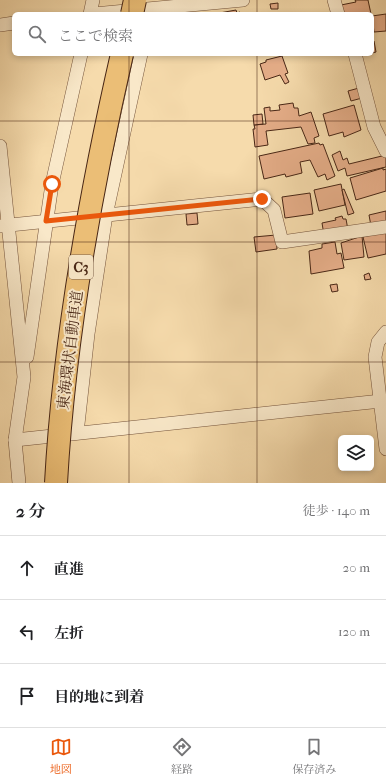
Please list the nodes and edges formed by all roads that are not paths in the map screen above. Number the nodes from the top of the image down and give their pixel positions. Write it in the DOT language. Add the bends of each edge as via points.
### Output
graph roads {
  1 [pos="93,0"];
  2 [pos="243,0"];
  3 [pos="334,0"];
  4 [pos="144,7"];
  5 [pos="90,12"];
  6 [pos="108,12"];
  7 [pos="337,12"];
  8 [pos="12,23"];
  9 [pos="0,25"];
  10 [pos="81,56"];
  11 [pos="122,56"];
  12 [pos="141,56"];
  13 [pos="356,56"];
  14 [pos="0,146"];
  15 [pos="386,151"];
  16 [pos="106,215"];
  17 [pos="46,221"];
  18 [pos="4,225"];
  19 [pos="386,227"];
  20 [pos="386,332"];
  21 [pos="24,377"];
  22 [pos="381,401"];
  23 [pos="77,433"];
  24 [pos="15,440"];
  25 [pos="386,449"];
  26 [pos="19,483"];
  27 [pos="56,483"];
  1 -- 5 [label="street"];
  2 -- 4 [label="street"];
  3 -- 7 [label="street"];
  4 -- 6 [label="street"];
  8 -- 9 [label="street"];
  10 -- 17 [label="street"];
  11 -- 27 [label="highway, 東海環状自動車道 / C3, bridge" via="78,281 65,379"];
  12 -- 16 [label="street"];
  13 -- 15 [label="street" via="374,127"];
  14 -- 18 [label="street"];
  16 -- 17 [label="street"];
  16 -- 19 [label="street" via="262,199 274,210 282,242"];
  16 -- 23 [label="street" via="88,334"];
  17 -- 18 [label="street"];
  17 -- 21 [label="street"];
  18 -- 21 [label="street"];
  20 -- 22 [label="street" via="378,342 375,357"];
  21 -- 24 [label="street"];
  22 -- 23 [label="street"];
  22 -- 25 [label="street"];
  23 -- 24 [label="street"];
  24 -- 26 [label="street"];
}
